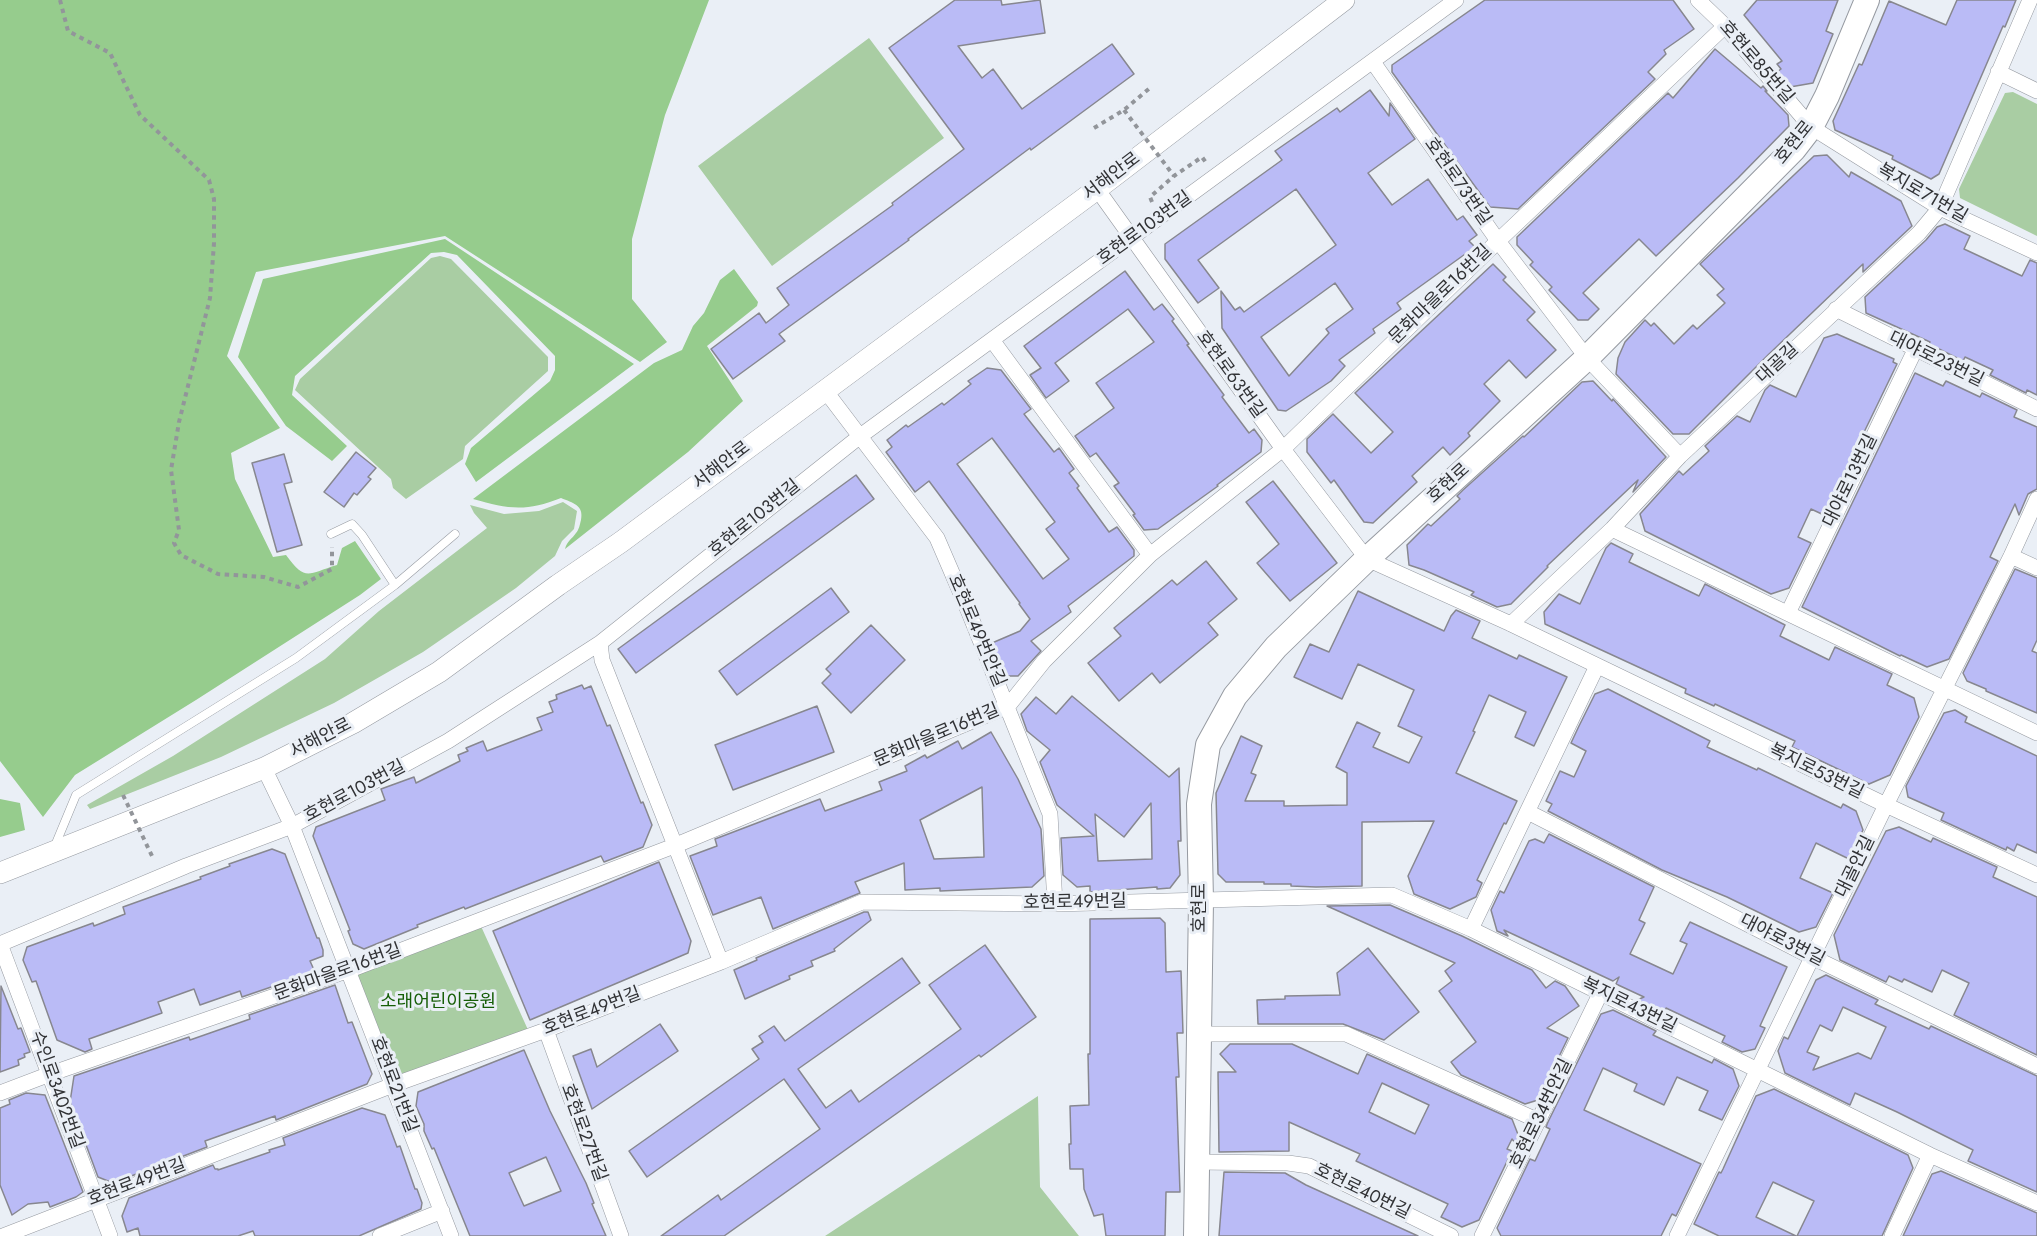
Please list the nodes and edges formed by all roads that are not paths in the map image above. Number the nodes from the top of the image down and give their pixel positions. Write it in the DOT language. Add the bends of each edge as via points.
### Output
graph roads {
  1 [pos="1344,0"];
  2 [pos="1456,0"];
  3 [pos="1698,0"];
  4 [pos="1867,0"];
  5 [pos="2030,0"];
  6 [pos="1725,26"];
  7 [pos="1373,62"];
  8 [pos="1998,72"];
  9 [pos="2037,91"];
  10 [pos="1811,128"];
  11 [pos="1097,189"];
  12 [pos="1940,208"];
  13 [pos="1131,238"];
  14 [pos="1498,241"];
  15 [pos="2037,253"];
  16 [pos="1836,309"];
  17 [pos="992,340"];
  18 [pos="1915,350"];
  19 [pos="1587,358"];
  20 [pos="824,389"];
  21 [pos="2037,409"];
  22 [pos="859,437"];
  23 [pos="1283,449"];
  24 [pos="1680,456"];
  25 [pos="2037,499"];
  26 [pos="1612,529"];
  27 [pos="331,534"];
  28 [pos="455,534"];
  29 [pos="1150,555"];
  30 [pos="2011,556"];
  31 [pos="1367,559"];
  32 [pos="2037,568"];
  33 [pos="395,585"];
  34 [pos="1788,613"];
  35 [pos="1511,624"];
  36 [pos="600,643"];
  37 [pos="1597,666"];
  38 [pos="1945,690"];
  39 [pos="1008,706"];
  40 [pos="2037,733"];
  41 [pos="264,768"];
  42 [pos="1886,805"];
  43 [pos="1528,812"];
  44 [pos="292,826"];
  45 [pos="674,846"];
  46 [pos="53,852"];
  47 [pos="0,873"];
  48 [pos="2037,875"];
  49 [pos="1202,901"];
  50 [pos="1055,904"];
  51 [pos="1472,929"];
  52 [pos="0,944"];
  53 [pos="1812,957"];
  54 [pos="721,962"];
  55 [pos="349,970"];
  56 [pos="1601,992"];
  57 [pos="546,1030"];
  58 [pos="1199,1034"];
  59 [pos="2037,1066"];
  60 [pos="1759,1071"];
  61 [pos="50,1074"];
  62 [pos="393,1085"];
  63 [pos="0,1093"];
  64 [pos="1539,1121"];
  65 [pos="1930,1155"];
  66 [pos="1196,1162"];
  67 [pos="96,1199"];
  68 [pos="2037,1203"];
  69 [pos="442,1211"];
  70 [pos="3,1236"];
  71 [pos="110,1236"];
  72 [pos="380,1236"];
  73 [pos="451,1236"];
  74 [pos="621,1236"];
  75 [pos="1196,1236"];
  76 [pos="1451,1236"];
  77 [pos="1482,1236"];
  78 [pos="1677,1236"];
  79 [pos="1892,1236"];
  1 -- 11 [label="main road, 서해안로"];
  2 -- 7 [label="street, 호현로103번길"];
  3 -- 6 [label="street, 호현로85번길"];
  4 -- 10 [label="main road, 호현로"];
  5 -- 8 [label="street, 대골길"];
  6 -- 10 [label="street, 호현로85번길"];
  6 -- 14 [label="street, 문화마을로16번길"];
  7 -- 13 [label="street, 호현로103번길"];
  7 -- 14 [label="street, 호현로73번길"];
  8 -- 9 [label="street"];
  8 -- 12 [label="street, 대골길"];
  10 -- 12 [label="street, 복지로71번길"];
  10 -- 19 [label="main road, 호현로"];
  11 -- 13 [label="street, 호현로63번길"];
  11 -- 20 [label="main road, 서해안로"];
  12 -- 15 [label="street, 복지로71번길"];
  12 -- 16 [label="street, 대골길" via="1919,233"];
  13 -- 17 [label="street, 호현로103번길"];
  13 -- 23 [label="street, 호현로63번길"];
  14 -- 19 [label="street, 호현로73번길"];
  14 -- 23 [label="street, 문화마을로16번길"];
  16 -- 18 [label="street, 대야로23번길"];
  16 -- 24 [label="street, 대골길"];
  17 -- 22 [label="street, 호현로103번길"];
  17 -- 29 [label="street"];
  18 -- 21 [label="street, 대야로23번길"];
  18 -- 34 [label="street, 대야로13번길"];
  19 -- 24 [label="street, 호현로73번길"];
  19 -- 31 [label="main road, 호현로"];
  20 -- 22 [label="street, 호현로49번안길"];
  20 -- 41 [label="main road, 서해안로" via="621,542 439,672 353,723"];
  22 -- 36 [label="street, 호현로103번길"];
  22 -- 39 [label="street, 호현로49번안길" via="937,538"];
  23 -- 29 [label="street, 문화마을로16번길"];
  23 -- 31 [label="street, 호현로63번길"];
  24 -- 26 [label="street, 대골길"];
  25 -- 30 [label="street, 대골안길"];
  26 -- 34 [label="street"];
  26 -- 35 [label="street, 대골길"];
  27 -- 33 [label="lane" via="352,524"];
  28 -- 33 [label="lane"];
  29 -- 39 [label="street, 문화마을로16번길" via="1044,661"];
  30 -- 32 [label="street"];
  30 -- 38 [label="street, 대골안길"];
  31 -- 35 [label="street, 복지로53번길"];
  31 -- 49 [label="main road, 호현로" via="1276,646 1235,696 1208,745 1199,804"];
  33 -- 46 [label="lane" via="296,658 76,795"];
  34 -- 38 [label="street"];
  35 -- 37 [label="street, 복지로53번길"];
  36 -- 44 [label="street, 호현로103번길" via="448,741"];
  36 -- 45 [label="street" via="602,660"];
  37 -- 42 [label="street, 복지로53번길"];
  37 -- 43 [label="street"];
  38 -- 40 [label="street"];
  38 -- 42 [label="street, 대골안길"];
  39 -- 45 [label="street, 문화마을로16번길"];
  39 -- 50 [label="street, 호현로49번안길" via="1050,814"];
  41 -- 44 [label="street, 호현로21번길"];
  41 -- 46 [label="main road, 서해안로"];
  42 -- 48 [label="street, 복지로53번길"];
  42 -- 53 [label="street, 대골안길"];
  43 -- 51 [label="street"];
  43 -- 53 [label="street, 대야로3번길"];
  44 -- 52 [label="street, 호현로103번길"];
  44 -- 55 [label="street, 호현로21번길"];
  45 -- 54 [label="street"];
  45 -- 55 [label="street, 문화마을로16번길"];
  46 -- 47 [label="main road, 서해안로"];
  49 -- 50 [label="street, 호현로49번길"];
  49 -- 51 [label="street, 복지로43번길" via="1392,895"];
  49 -- 58 [label="main road, 호현로"];
  50 -- 54 [label="street, 호현로49번길" via="862,902"];
  51 -- 56 [label="street, 복지로43번길"];
  52 -- 61 [label="street, 수인로3402번길"];
  53 -- 59 [label="street, 대야로3번길"];
  53 -- 60 [label="street, 대골안길"];
  54 -- 57 [label="street, 호현로49번길"];
  55 -- 61 [label="street, 문화마을로16번길"];
  55 -- 62 [label="street, 호현로21번길"];
  56 -- 60 [label="street, 복지로43번길"];
  56 -- 64 [label="street, 호현로34번안길"];
  57 -- 62 [label="street, 호현로49번길"];
  57 -- 74 [label="street, 호현로27번길"];
  58 -- 64 [label="street" via="1346,1034"];
  58 -- 66 [label="main road, 호현로"];
  60 -- 65 [label="street, 복지로43번길"];
  60 -- 78 [label="street, 대골안길"];
  61 -- 63 [label="street, 문화마을로16번길"];
  61 -- 67 [label="street, 수인로3402번길"];
  62 -- 67 [label="street, 호현로49번길"];
  62 -- 69 [label="street, 호현로21번길"];
  64 -- 77 [label="street, 호현로34번안길"];
  65 -- 68 [label="street, 복지로43번길"];
  65 -- 79 [label="street"];
  66 -- 75 [label="main road, 호현로"];
  66 -- 76 [label="street, 호현로40번길" via="1309,1166"];
  67 -- 70 [label="street, 호현로49번길"];
  67 -- 71 [label="street, 수인로3402번길"];
  69 -- 72 [label="street"];
  69 -- 73 [label="street, 호현로21번길"];
}
